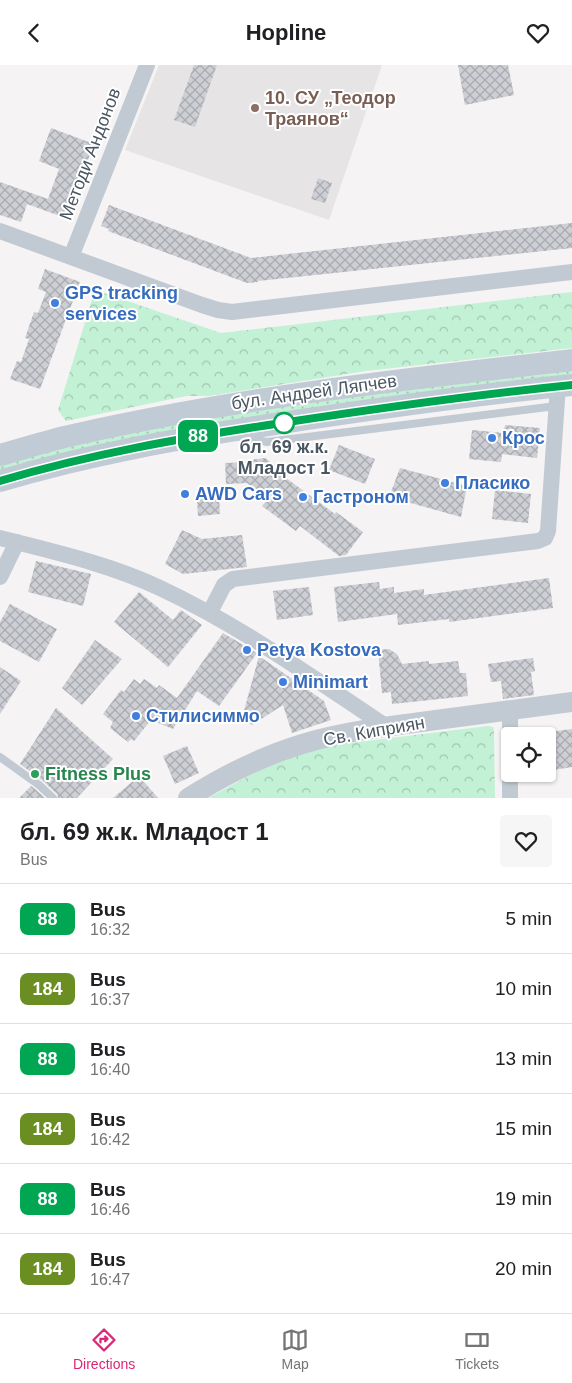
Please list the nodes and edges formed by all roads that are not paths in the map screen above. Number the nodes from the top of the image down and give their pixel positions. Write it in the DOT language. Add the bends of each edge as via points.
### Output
graph roads {
  1 [pos="147,65"];
  2 [pos="0,231"];
  3 [pos="71,257"];
  4 [pos="572,271"];
  5 [pos="572,360"];
  6 [pos="562,392"];
  7 [pos="0,455"];
  8 [pos="0,481"];
  9 [pos="0,538"];
  10 [pos="17,543"];
  11 [pos="0,577"];
  12 [pos="210,612"];
  13 [pos="572,702"];
  14 [pos="510,710"];
  15 [pos="387,727"];
  16 [pos="1,760"];
  17 [pos="53,798"];
  18 [pos="188,798"];
  19 [pos="510,798"];
  1 -- 3 [label="street, Методи Андонов"];
  2 -- 3 [label="street"];
  3 -- 4 [label="street" via="218,310 232,312"];
  5 -- 7 [label="main road, бул. Андрей Ляпчев" via="312,391 206,408 68,436"];
  6 -- 8 [label="main road, бул. Андрей Ляпчев" via="322,417 217,433 56,465"];
  6 -- 12 [label="street" via="548,531 544,538 233,579 224,585"];
  9 -- 10 [label="street"];
  10 -- 11 [label="street"];
  10 -- 12 [label="street" via="115,570"];
  12 -- 15 [label="street"];
  13 -- 14 [label="street, Св. Киприян"];
  14 -- 15 [label="street, Св. Киприян"];
  14 -- 19 [label="street"];
  15 -- 18 [label="street, Св. Киприян" via="291,748 223,777"];
  16 -- 17 [label="lane"];
}
